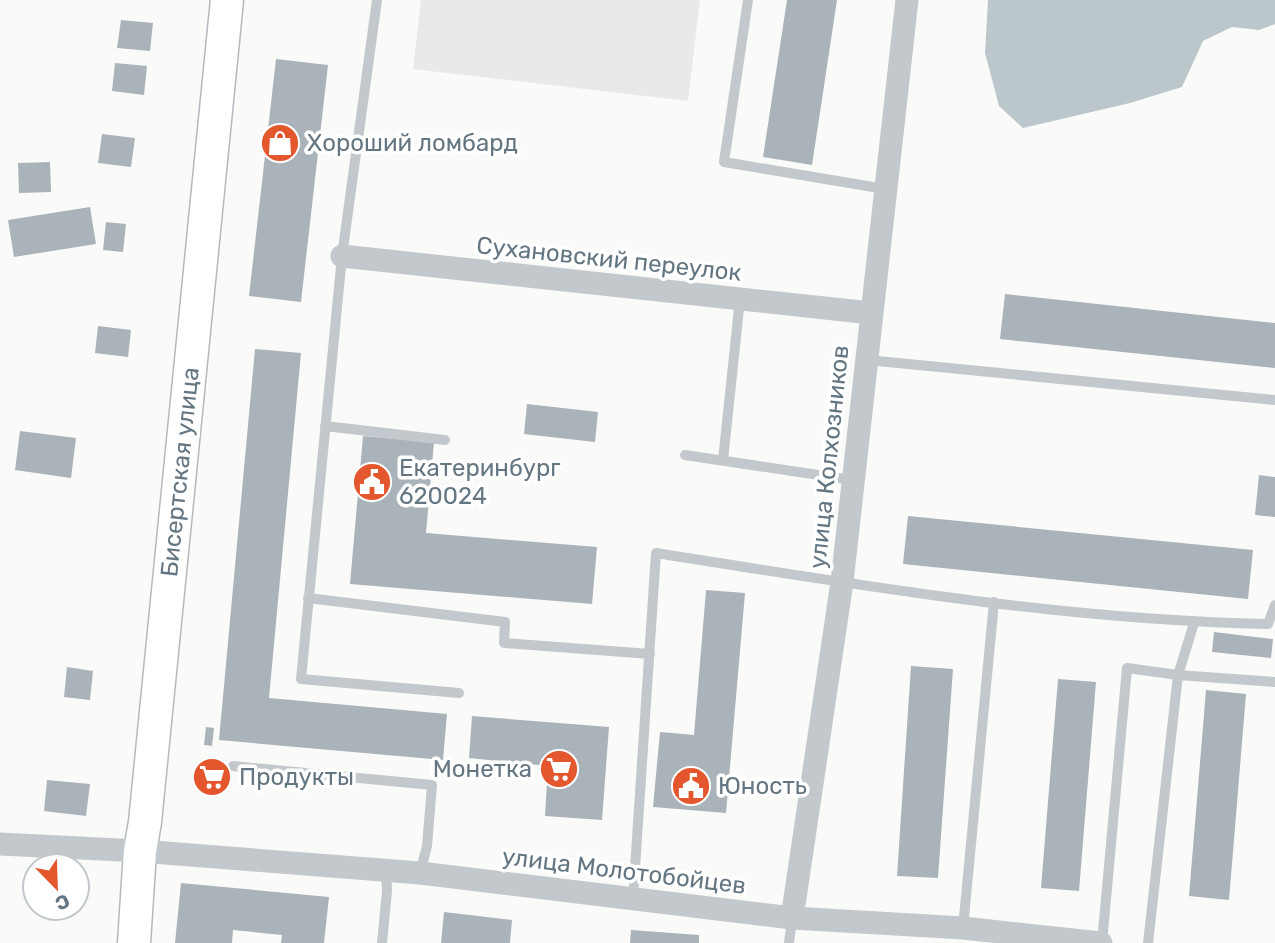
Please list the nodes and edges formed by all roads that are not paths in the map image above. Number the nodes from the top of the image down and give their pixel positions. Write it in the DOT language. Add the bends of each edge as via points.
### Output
graph roads {
  1 [pos="227,0"];
  2 [pos="377,0"];
  3 [pos="748,0"];
  4 [pos="907,0"];
  5 [pos="885,189"];
  6 [pos="342,256"];
  7 [pos="740,299"];
  8 [pos="871,313"];
  9 [pos="865,359"];
  10 [pos="1275,400"];
  11 [pos="325,426"];
  12 [pos="445,440"];
  13 [pos="685,455"];
  14 [pos="723,460"];
  15 [pos="852,480"];
  16 [pos="842,582"];
  17 [pos="308,598"];
  18 [pos="994,602"];
  19 [pos="1275,605"];
  20 [pos="1194,622"];
  21 [pos="650,654"];
  22 [pos="1178,675"];
  23 [pos="1275,682"];
  24 [pos="459,693"];
  25 [pos="233,766"];
  26 [pos="0,844"];
  27 [pos="140,850"];
  28 [pos="386,870"];
  29 [pos="420,873"];
  30 [pos="633,898"];
  31 [pos="792,918"];
  32 [pos="963,928"];
  33 [pos="134,943"];
  34 [pos="382,943"];
  35 [pos="789,943"];
  36 [pos="1101,943"];
  37 [pos="1148,943"];
  1 -- 27 [label="main road, Бисертская улица"];
  2 -- 6 [label="lane"];
  3 -- 5 [label="lane" via="724,162"];
  4 -- 5 [label="street, улица Колхозников"];
  5 -- 8 [label="street, улица Колхозников"];
  6 -- 7 [label="street, Сухановский переулок"];
  6 -- 11 [label="lane"];
  7 -- 8 [label="street, Сухановский переулок"];
  7 -- 14 [label="lane"];
  8 -- 9 [label="street, улица Колхозников"];
  9 -- 10 [label="lane"];
  9 -- 15 [label="street, улица Колхозников"];
  11 -- 12 [label="lane"];
  11 -- 17 [label="lane"];
  13 -- 14 [label="lane"];
  14 -- 15 [label="lane"];
  15 -- 16 [label="street, улица Колхозников"];
  16 -- 18 [label="lane"];
  16 -- 21 [label="lane" via="656,553"];
  16 -- 31 [label="street, улица Колхозников"];
  17 -- 21 [label="lane" via="505,622 504,643"];
  17 -- 24 [label="lane" via="301,679"];
  18 -- 20 [label="lane"];
  18 -- 32 [label="lane"];
  19 -- 20 [label="lane" via="1268,624"];
  20 -- 22 [label="lane"];
  21 -- 30 [label="lane"];
  22 -- 23 [label="lane"];
  22 -- 36 [label="lane" via="1127,668"];
  22 -- 37 [label="lane"];
  25 -- 29 [label="lane" via="432,785"];
  26 -- 27 [label="street, улица Молотобойцев"];
  27 -- 28 [label="street, улица Молотобойцев"];
  27 -- 33 [label="main road, Бисертская улица"];
  28 -- 29 [label="street, улица Молотобойцев"];
  28 -- 34 [label="lane"];
  29 -- 30 [label="street, улица Молотобойцев"];
  30 -- 31 [label="street, улица Молотобойцев"];
  31 -- 32 [label="street, улица Молотобойцев"];
  31 -- 35 [label="lane"];
  32 -- 36 [label="street, улица Молотобойцев"];
}
